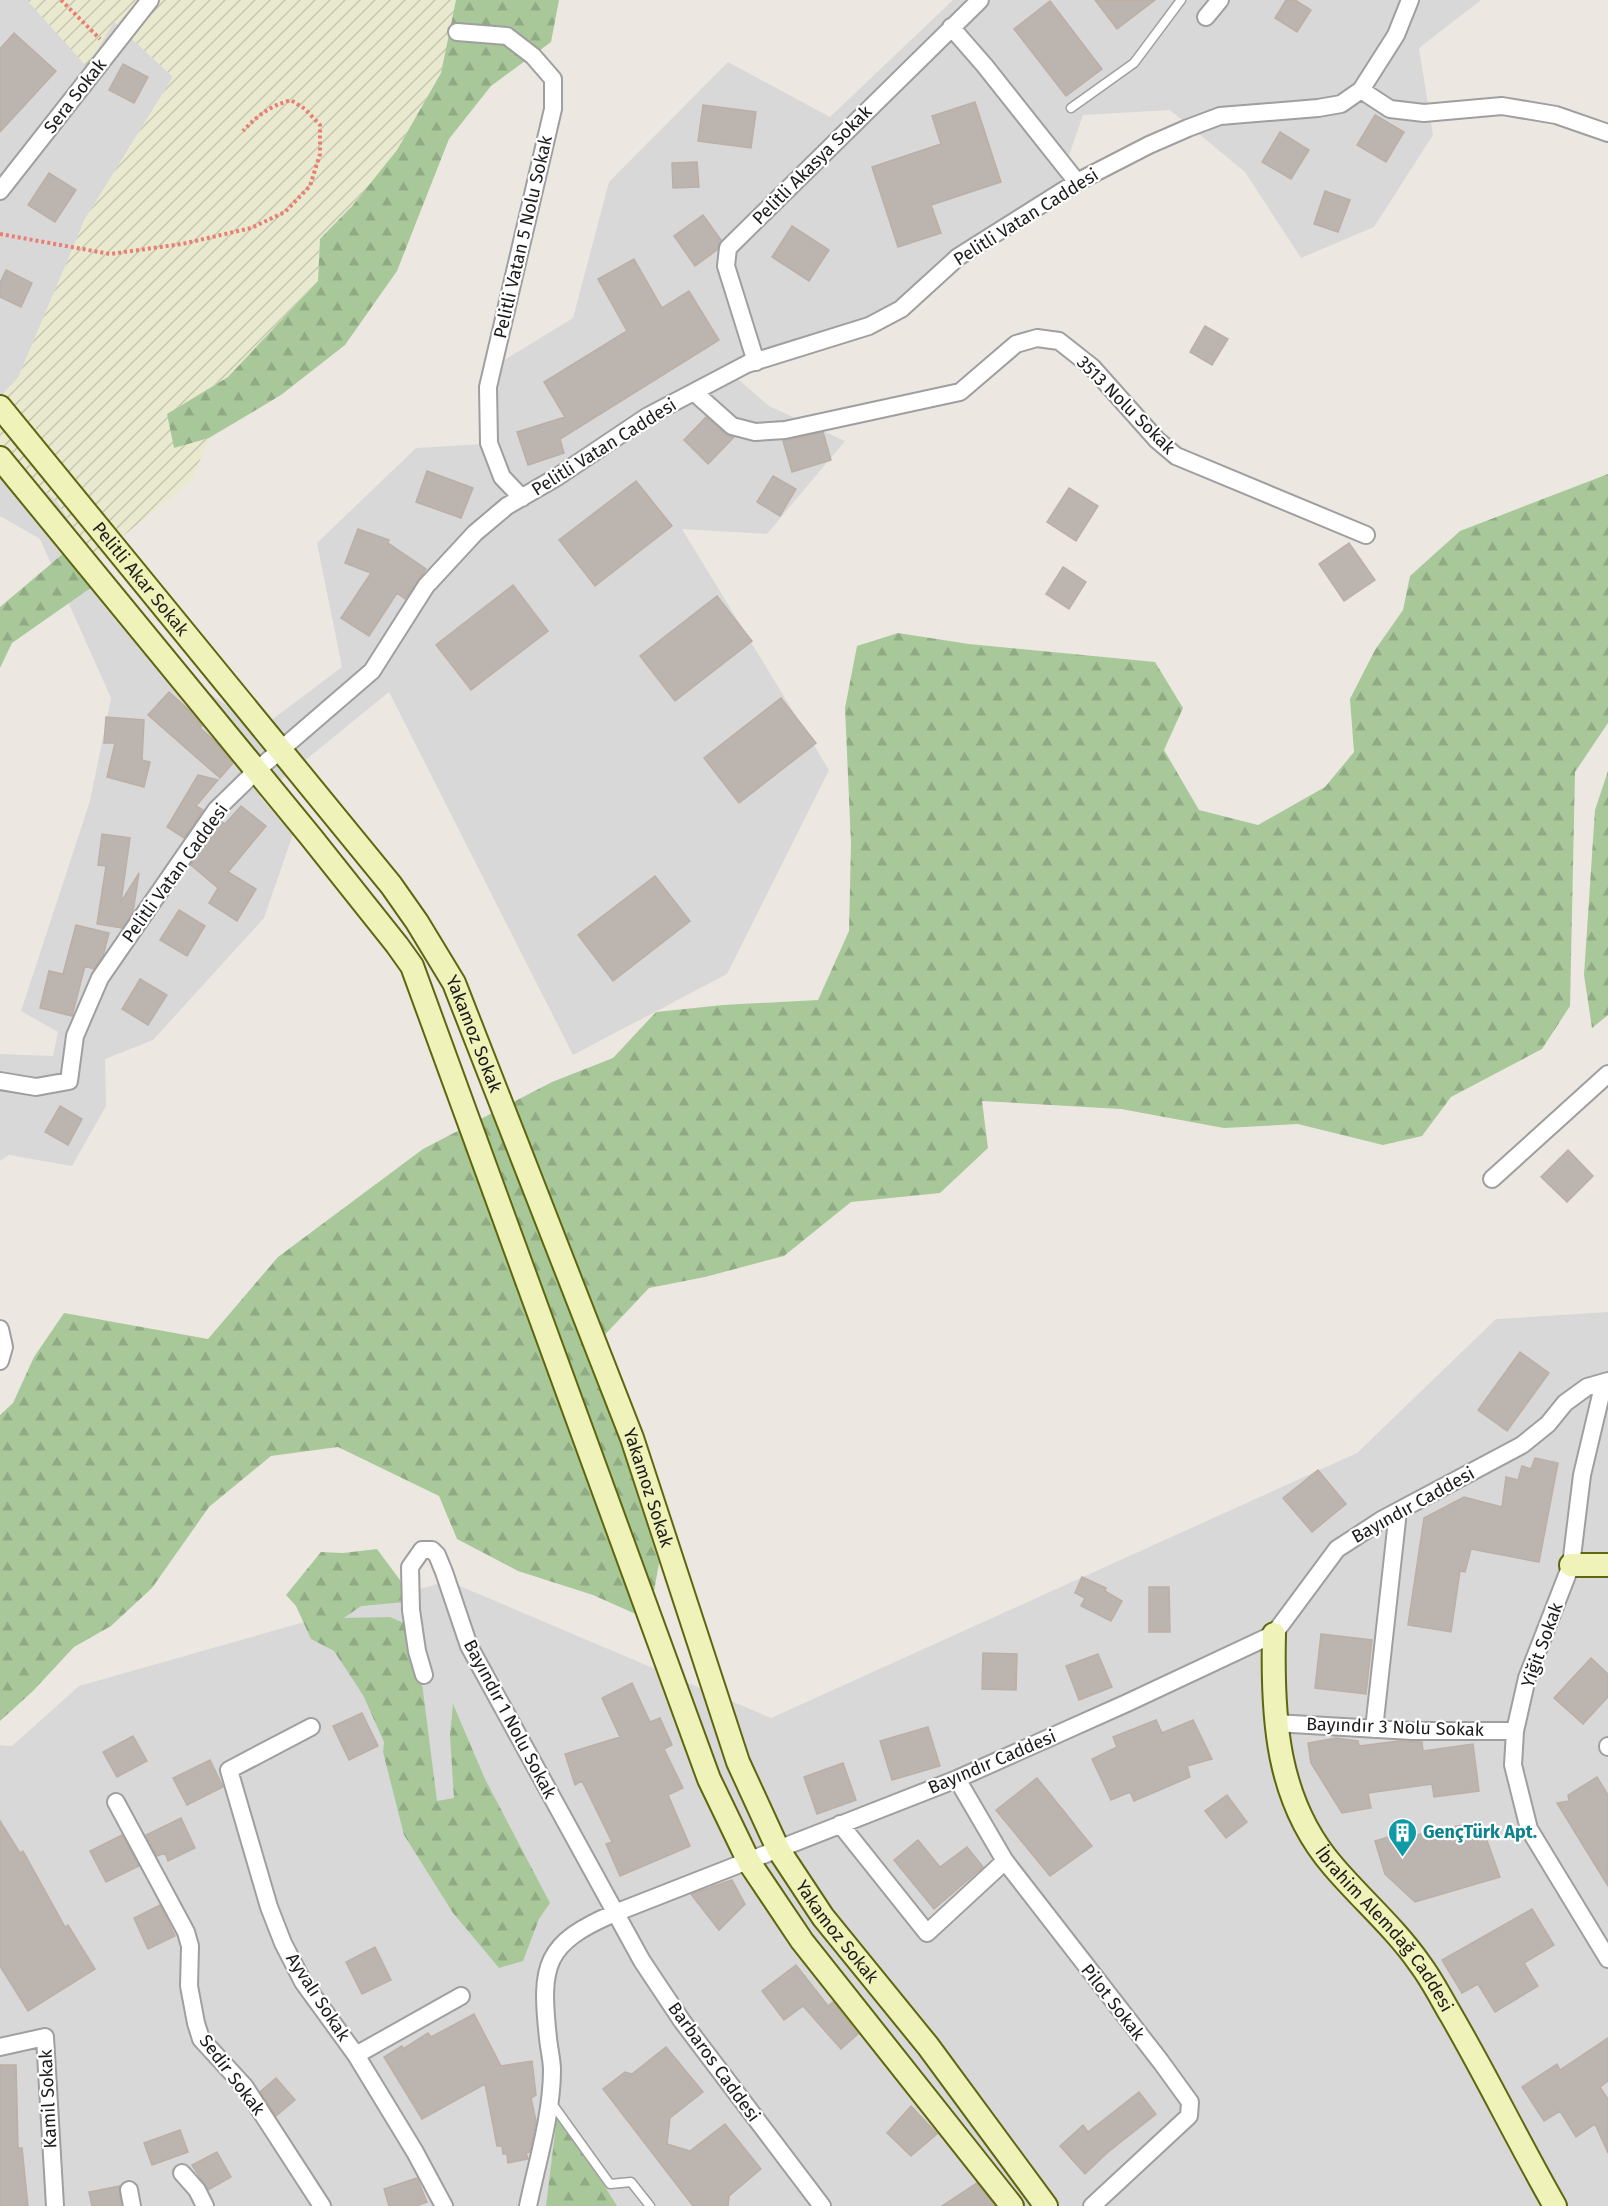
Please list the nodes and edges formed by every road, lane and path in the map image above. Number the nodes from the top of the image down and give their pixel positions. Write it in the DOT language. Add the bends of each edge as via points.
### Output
graph roads {
  1 [pos="61,0"];
  2 [pos="150,0"];
  3 [pos="980,0"];
  4 [pos="1181,0"];
  5 [pos="1220,0"];
  6 [pos="1410,0"];
  7 [pos="1206,17"];
  8 [pos="951,27"];
  9 [pos="457,32"];
  10 [pos="111,50"];
  11 [pos="1361,90"];
  12 [pos="1071,108"];
  13 [pos="243,131"];
  14 [pos="1608,133"];
  15 [pos="1077,182"];
  16 [pos="0,191"];
  17 [pos="0,234"];
  18 [pos="756,362"];
  19 [pos="695,393"];
  20 [pos="0,407"];
  21 [pos="0,458"];
  22 [pos="522,498"];
  23 [pos="1366,535"];
  24 [pos="281,752"];
  25 [pos="256,771"];
  26 [pos="1608,1074"];
  27 [pos="0,1081"];
  28 [pos="1492,1179"];
  29 [pos="0,1329"];
  30 [pos="0,1361"];
  31 [pos="1606,1382"];
  32 [pos="1398,1511"];
  33 [pos="1571,1565"];
  34 [pos="1608,1565"];
  35 [pos="1274,1634"];
  36 [pos="424,1675"];
  37 [pos="1275,1722"];
  38 [pos="311,1726"];
  39 [pos="1374,1729"];
  40 [pos="1515,1731"];
  41 [pos="957,1779"];
  42 [pos="116,1802"];
  43 [pos="840,1824"];
  44 [pos="778,1849"];
  45 [pos="1005,1861"];
  46 [pos="749,1862"];
  47 [pos="615,1913"];
  48 [pos="1608,1959"];
  49 [pos="461,1996"];
  50 [pos="0,2047"];
  51 [pos="356,2055"];
  52 [pos="549,2099"];
  53 [pos="182,2174"];
  54 [pos="55,2206"];
  55 [pos="206,2206"];
  56 [pos="322,2206"];
  57 [pos="444,2206"];
  58 [pos="528,2206"];
  59 [pos="650,2206"];
  60 [pos="822,2206"];
  61 [pos="1012,2206"];
  62 [pos="1046,2206"];
  63 [pos="1092,2206"];
  64 [pos="1555,2206"];
  1 -- 10 [label="path"];
  2 -- 10 [label="street, Sera Sokak"];
  3 -- 8 [label="street, Pelitli Akasya Sokak"];
  4 -- 12 [label="lane" via="1134,63"];
  5 -- 7 [label="street"];
  6 -- 11 [label="street, Pelitli Vatan Caddesi" via="1396,35"];
  8 -- 15 [label="street"];
  8 -- 18 [label="street, Pelitli Akasya Sokak" via="728,248 726,266"];
  9 -- 22 [label="street, Pelitli Vatan 5 Nolu Sokak" via="507,36 533,56 553,79 553,109 488,387 489,442 502,477"];
  10 -- 16 [label="street, Sera Sokak"];
  11 -- 14 [label="street" via="1390,109 1424,113 1502,106 1556,116"];
  11 -- 15 [label="street, Pelitli Vatan Caddesi" via="1341,104 1220,116 1178,132"];
  13 -- 17 [label="path" via="273,105 291,100 320,125 320,154 310,186 285,212 251,228 182,244 110,254"];
  15 -- 18 [label="street, Pelitli Vatan Caddesi" via="958,256 901,309 869,326"];
  18 -- 19 [label="street, Pelitli Vatan Caddesi"];
  19 -- 22 [label="street, Pelitli Vatan Caddesi" via="648,416"];
  19 -- 23 [label="street, 3513 Nolu Sokak" via="732,426 755,432 784,430 960,392 1016,344 1037,338 1059,342 1092,367 1156,440 1176,456"];
  20 -- 24 [label="main road, Pelitli Akar Sokak"];
  21 -- 25 [label="main road, Pelitli Akar Sokak"];
  22 -- 24 [label="street, Pelitli Vatan Caddesi" via="475,533 426,586 372,672"];
  24 -- 25 [label="street, Pelitli Vatan Caddesi"];
  24 -- 44 [label="main road, Yakamoz Sokak" via="391,885 454,983 632,1438 738,1762"];
  25 -- 27 [label="street, Pelitli Vatan Caddesi" via="216,810 100,978 75,1036 69,1081 36,1087"];
  25 -- 46 [label="main road, Yakamoz Sokak" via="412,966 709,1779"];
  26 -- 28 [label="street"];
  29 -- 30 [label="street" via="4,1347"];
  31 -- 32 [label="street, Bayındır Caddesi" via="1587,1387 1522,1445"];
  31 -- 33 [label="street, Yiğit Sokak" via="1582,1475"];
  32 -- 35 [label="street, Bayındır Caddesi" via="1336,1549"];
  32 -- 39 [label="street"];
  33 -- 34 [label="main road"];
  33 -- 40 [label="street, Yiğit Sokak" via="1527,1678"];
  35 -- 37 [label="main road, İbrahim Alemdağ Caddesi"];
  35 -- 41 [label="street, Bayındır Caddesi"];
  36 -- 47 [label="street, Bayındır 1 Nolu Sokak" via="411,1610 410,1567 422,1550 432,1550 444,1572 469,1646"];
  37 -- 39 [label="street, Bayındır 3 Nolu Sokak"];
  37 -- 64 [label="main road, İbrahim Alemdağ Caddesi" via="1283,1770 1311,1836 1421,1964"];
  38 -- 51 [label="street, Ayvalı Sokak" via="229,1770 283,1943 303,1982"];
  39 -- 40 [label="street, Bayındır 3 Nolu Sokak"];
  40 -- 48 [label="street, Yiğit Sokak" via="1513,1765 1529,1828"];
  41 -- 43 [label="street, Bayındır Caddesi"];
  41 -- 45 [label="street, Pilot Sokak"];
  42 -- 56 [label="street, Sedir Sokak" via="186,1932 190,1946 189,1986 201,2039 245,2087"];
  43 -- 44 [label="street, Bayındır Caddesi"];
  43 -- 45 [label="street" via="927,1933"];
  44 -- 46 [label="street, Bayındır Caddesi"];
  44 -- 62 [label="main road, Yakamoz Sokak" via="823,1917 928,2046"];
  45 -- 63 [label="street, Pilot Sokak" via="1190,2102 1189,2116"];
  46 -- 47 [label="street, Bayındır Caddesi"];
  46 -- 61 [label="main road, Yakamoz Sokak" via="802,1941"];
  47 -- 52 [label="street, Bayındır Caddesi" via="567,1938 550,1960 543,1990 552,2069"];
  47 -- 60 [label="street, Barbaros Caddesi" via="682,2021"];
  49 -- 51 [label="street"];
  50 -- 54 [label="street, Kamil Sokak" via="45,2037"];
  51 -- 57 [label="street, Ayvalı Sokak"];
  52 -- 58 [label="street, Bayındır Caddesi"];
  52 -- 59 [label="lane" via="610,2184 631,2182"];
  53 -- 55 [label="street"];
}
